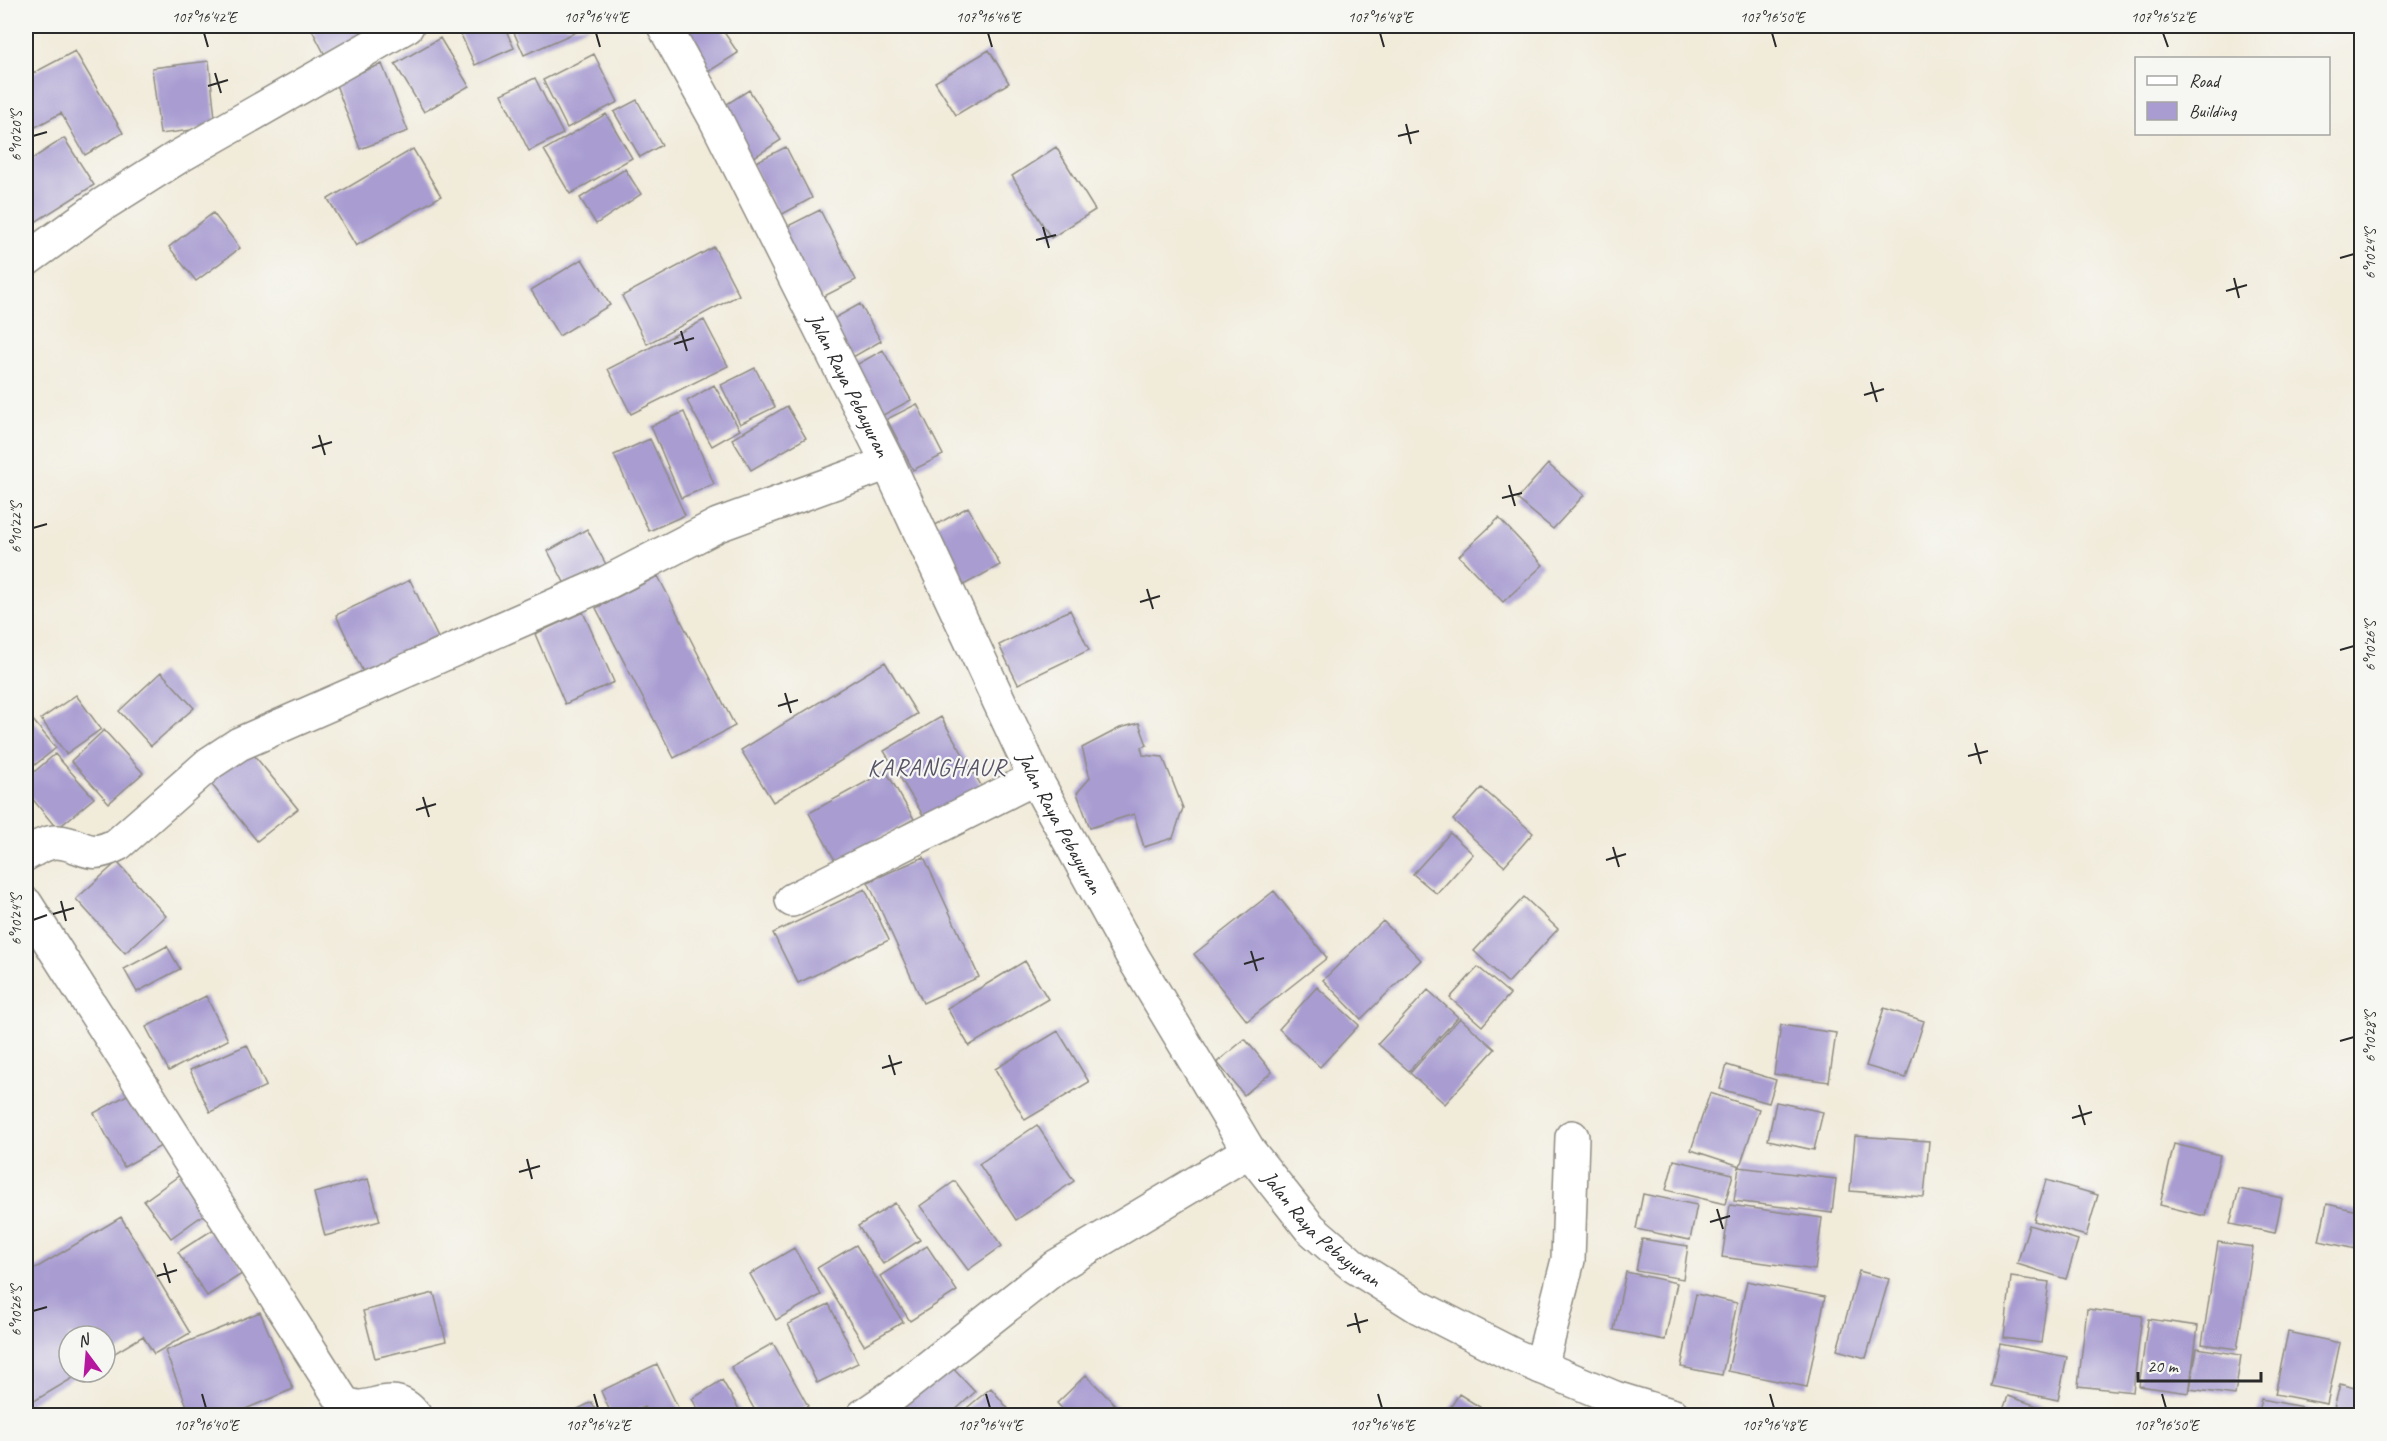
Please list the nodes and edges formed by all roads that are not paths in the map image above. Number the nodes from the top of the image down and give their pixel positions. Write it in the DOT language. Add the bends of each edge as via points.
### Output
graph roads {
  1 [pos="407,26"];
  2 [pos="664,26"];
  3 [pos="26,260"];
  4 [pos="888,463"];
  5 [pos="1035,778"];
  6 [pos="26,854"];
  7 [pos="792,900"];
  8 [pos="26,904"];
  9 [pos="1572,1137"];
  10 [pos="1249,1151"];
  11 [pos="1541,1367"];
  12 [pos="1609,1407"];
  13 [pos="416,1416"];
  14 [pos="863,1416"];
  15 [pos="1674,1416"];
  1 -- 3 [label="street" via="178,157"];
  2 -- 4 [label="street, Jalan Raya Pebayuran" via="716,118"];
  4 -- 5 [label="street, Jalan Raya Pebayuran"];
  4 -- 6 [label="street" via="718,525 608,582 239,744 210,763 118,844 103,852 86,852 57,842"];
  5 -- 7 [label="street"];
  5 -- 10 [label="street, Jalan Raya Pebayuran" via="1133,957"];
  8 -- 13 [label="street" via="343,1402 361,1407 395,1401 408,1406"];
  9 -- 11 [label="street" via="1568,1260"];
  10 -- 11 [label="street, Jalan Raya Pebayuran" via="1310,1228 1354,1266 1419,1307"];
  10 -- 14 [label="street" via="1057,1266"];
  11 -- 12 [label="street, Jalan Raya Pebayuran"];
  12 -- 15 [label="street, Jalan Raya Pebayuran"];
}
